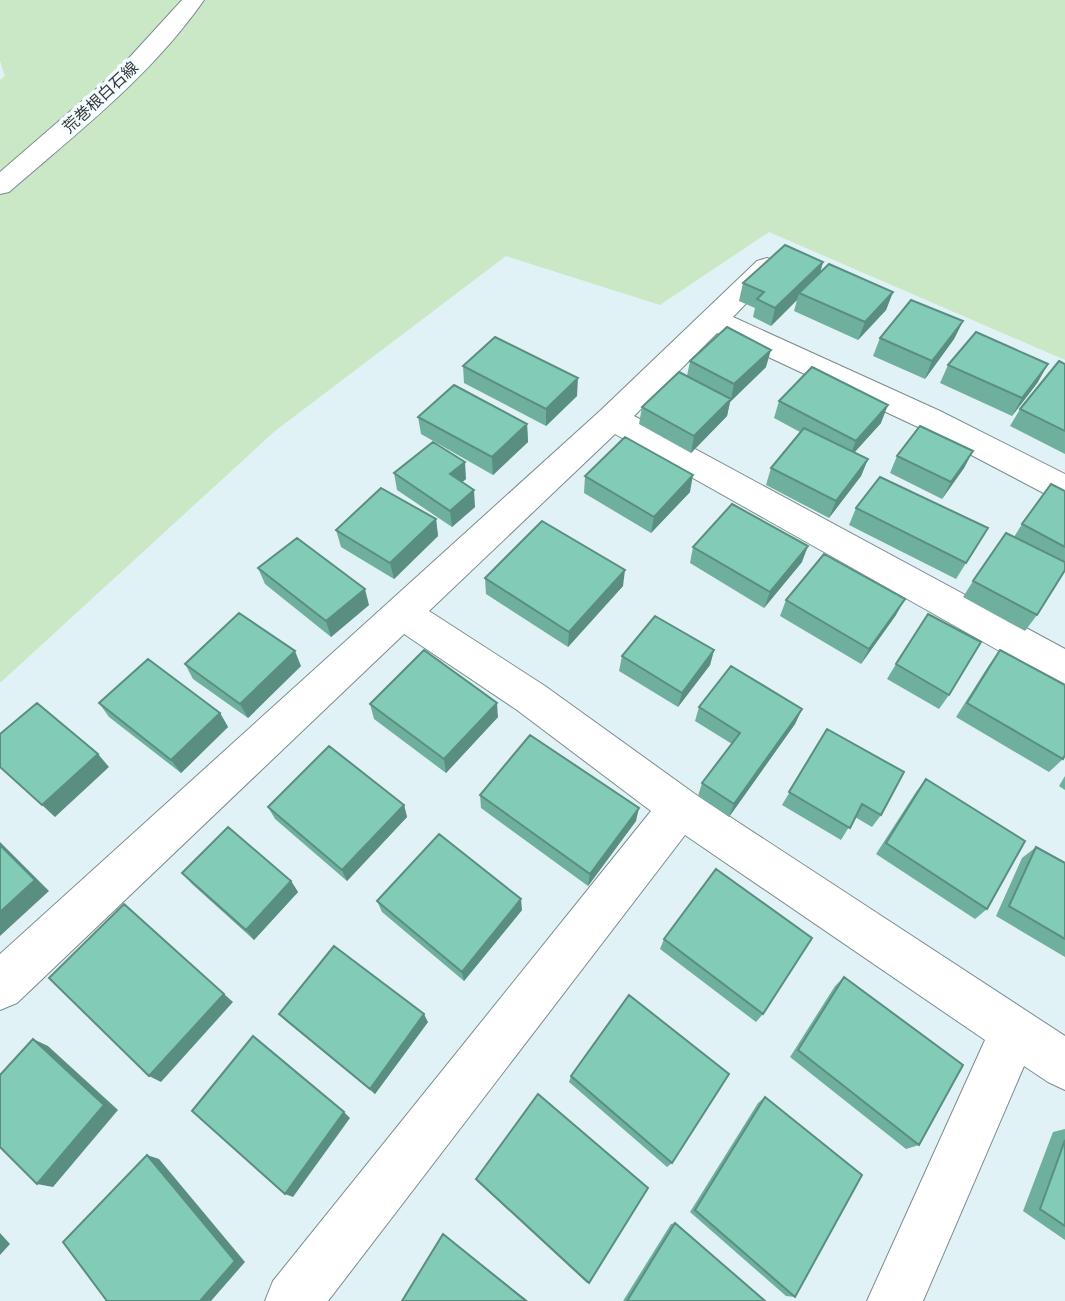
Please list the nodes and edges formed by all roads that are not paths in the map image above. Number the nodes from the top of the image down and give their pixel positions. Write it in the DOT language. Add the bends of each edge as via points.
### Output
graph roads {
  1 [pos="193,0"];
  2 [pos="0,186"];
  3 [pos="767,267"];
  4 [pos="715,320"];
  5 [pos="612,418"];
  6 [pos="1065,489"];
  7 [pos="402,613"];
  8 [pos="1065,668"];
  9 [pos="680,808"];
  10 [pos="0,986"];
  11 [pos="1015,1030"];
  12 [pos="1065,1065"];
  13 [pos="293,1301"];
  14 [pos="895,1301"];
  1 -- 2 [label="street, 荒巻根白石線" via="95,105"];
  3 -- 4 [label="street"];
  4 -- 5 [label="street"];
  4 -- 6 [label="street" via="929,419"];
  5 -- 7 [label="street"];
  5 -- 8 [label="street"];
  7 -- 9 [label="street" via="531,698"];
  7 -- 10 [label="street"];
  9 -- 11 [label="street"];
  9 -- 13 [label="street"];
  11 -- 12 [label="street"];
  11 -- 14 [label="street"];
}
